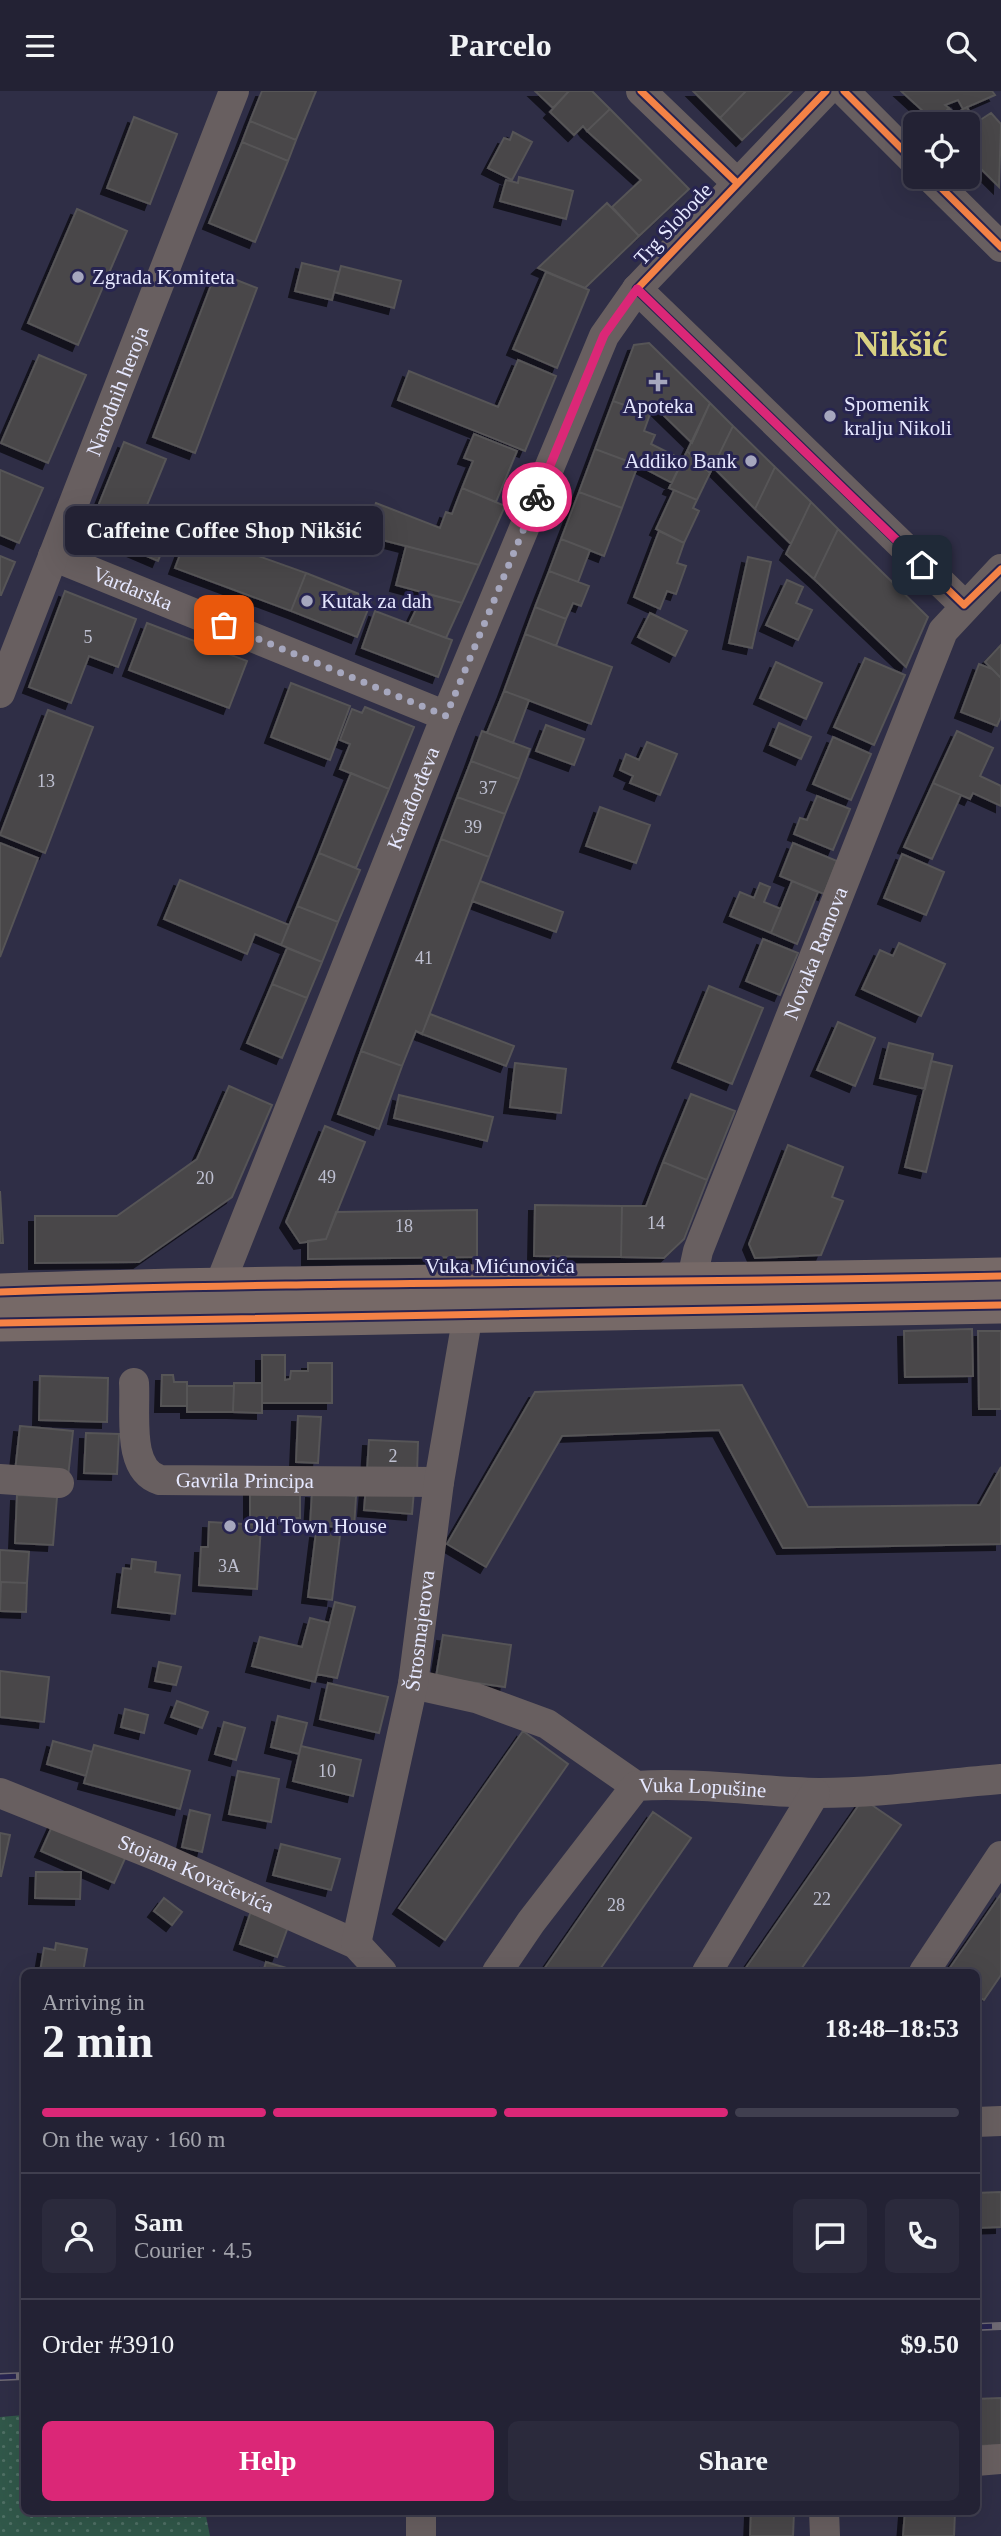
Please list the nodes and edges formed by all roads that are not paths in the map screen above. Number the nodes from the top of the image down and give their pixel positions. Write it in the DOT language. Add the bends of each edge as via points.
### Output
graph roads {
  1 [pos="234,91"];
  2 [pos="641,91"];
  3 [pos="826,91"];
  4 [pos="844,91"];
  5 [pos="903,150"];
  6 [pos="736,182"];
  7 [pos="942,189"];
  8 [pos="1001,247"];
  9 [pos="637,289"];
  10 [pos="53,556"];
  11 [pos="1001,569"];
  12 [pos="964,605"];
  13 [pos="0,693"];
  14 [pos="446,716"];
  15 [pos="1001,1276"];
  16 [pos="0,1292"];
  17 [pos="692,1297"];
  18 [pos="217,1301"];
  19 [pos="1001,1305"];
  20 [pos="468,1314"];
  21 [pos="0,1323"];
  22 [pos="134,1383"];
  23 [pos="0,1479"];
  24 [pos="439,1482"];
  25 [pos="59,1483"];
  26 [pos="414,1684"];
  27 [pos="1001,1779"];
  28 [pos="636,1786"];
  29 [pos="0,1793"];
  30 [pos="816,1793"];
  31 [pos="1001,1856"];
  32 [pos="356,1944"];
  33 [pos="379,1969"];
  34 [pos="498,1969"];
  35 [pos="709,1969"];
  36 [pos="927,1969"];
  37 [pos="1001,2121"];
  38 [pos="980,2122"];
  39 [pos="1001,2459"];
  40 [pos="980,2461"];
  41 [pos="421,2515"];
  42 [pos="824,2515"];
  43 [pos="421,2536"];
  44 [pos="825,2536"];
  1 -- 10 [label="street, Narodnih heroja"];
  2 -- 6 [label="street"];
  3 -- 6 [label="street, Trg Slobode"];
  4 -- 5 [label="street"];
  6 -- 9 [label="street, Trg Slobode"];
  7 -- 8 [label="street"];
  9 -- 12 [label="street, Trg Slobode"];
  9 -- 14 [label="street, Karađorđeva" via="604,335"];
  10 -- 13 [label="street, Narodnih heroja"];
  10 -- 14 [label="street, Vardarska"];
  11 -- 12 [label="street"];
  12 -- 17 [label="street, Novaka Ramova" via="943,631 698,1251"];
  14 -- 18 [label="street, Karađorđeva"];
  15 -- 17 [label="main road, Vuka Mićunovića"];
  16 -- 18 [label="main road, Vuka Mićunovića"];
  17 -- 18 [label="main road, Vuka Mićunovića"];
  17 -- 19 [label="main road, Vuka Mićunovića"];
  17 -- 20 [label="main road, Vuka Mićunovića"];
  18 -- 20 [label="main road, Vuka Mićunovića"];
  18 -- 21 [label="main road, Vuka Mićunovića"];
  20 -- 24 [label="street, Štrosmajerova"];
  22 -- 24 [label="street, Gavrila Principa" via="138,1460 149,1476 160,1480"];
  23 -- 25 [label="street"];
  24 -- 26 [label="street, Štrosmajerova"];
  26 -- 28 [label="street" via="477,1698 547,1724"];
  26 -- 32 [label="street, Štrosmajerova"];
  27 -- 30 [label="street, Vuka Lopušine" via="873,1793"];
  28 -- 30 [label="street, Vuka Lopušine" via="680,1783"];
  28 -- 34 [label="street, Vuka Lopušine"];
  29 -- 32 [label="street, Stojana Kovačevića"];
  30 -- 35 [label="street"];
  31 -- 36 [label="street"];
  32 -- 33 [label="street, Stojana Kovačevića"];
  37 -- 38 [label="street"];
  39 -- 40 [label="street"];
  41 -- 43 [label="street"];
  42 -- 44 [label="street"];
}
